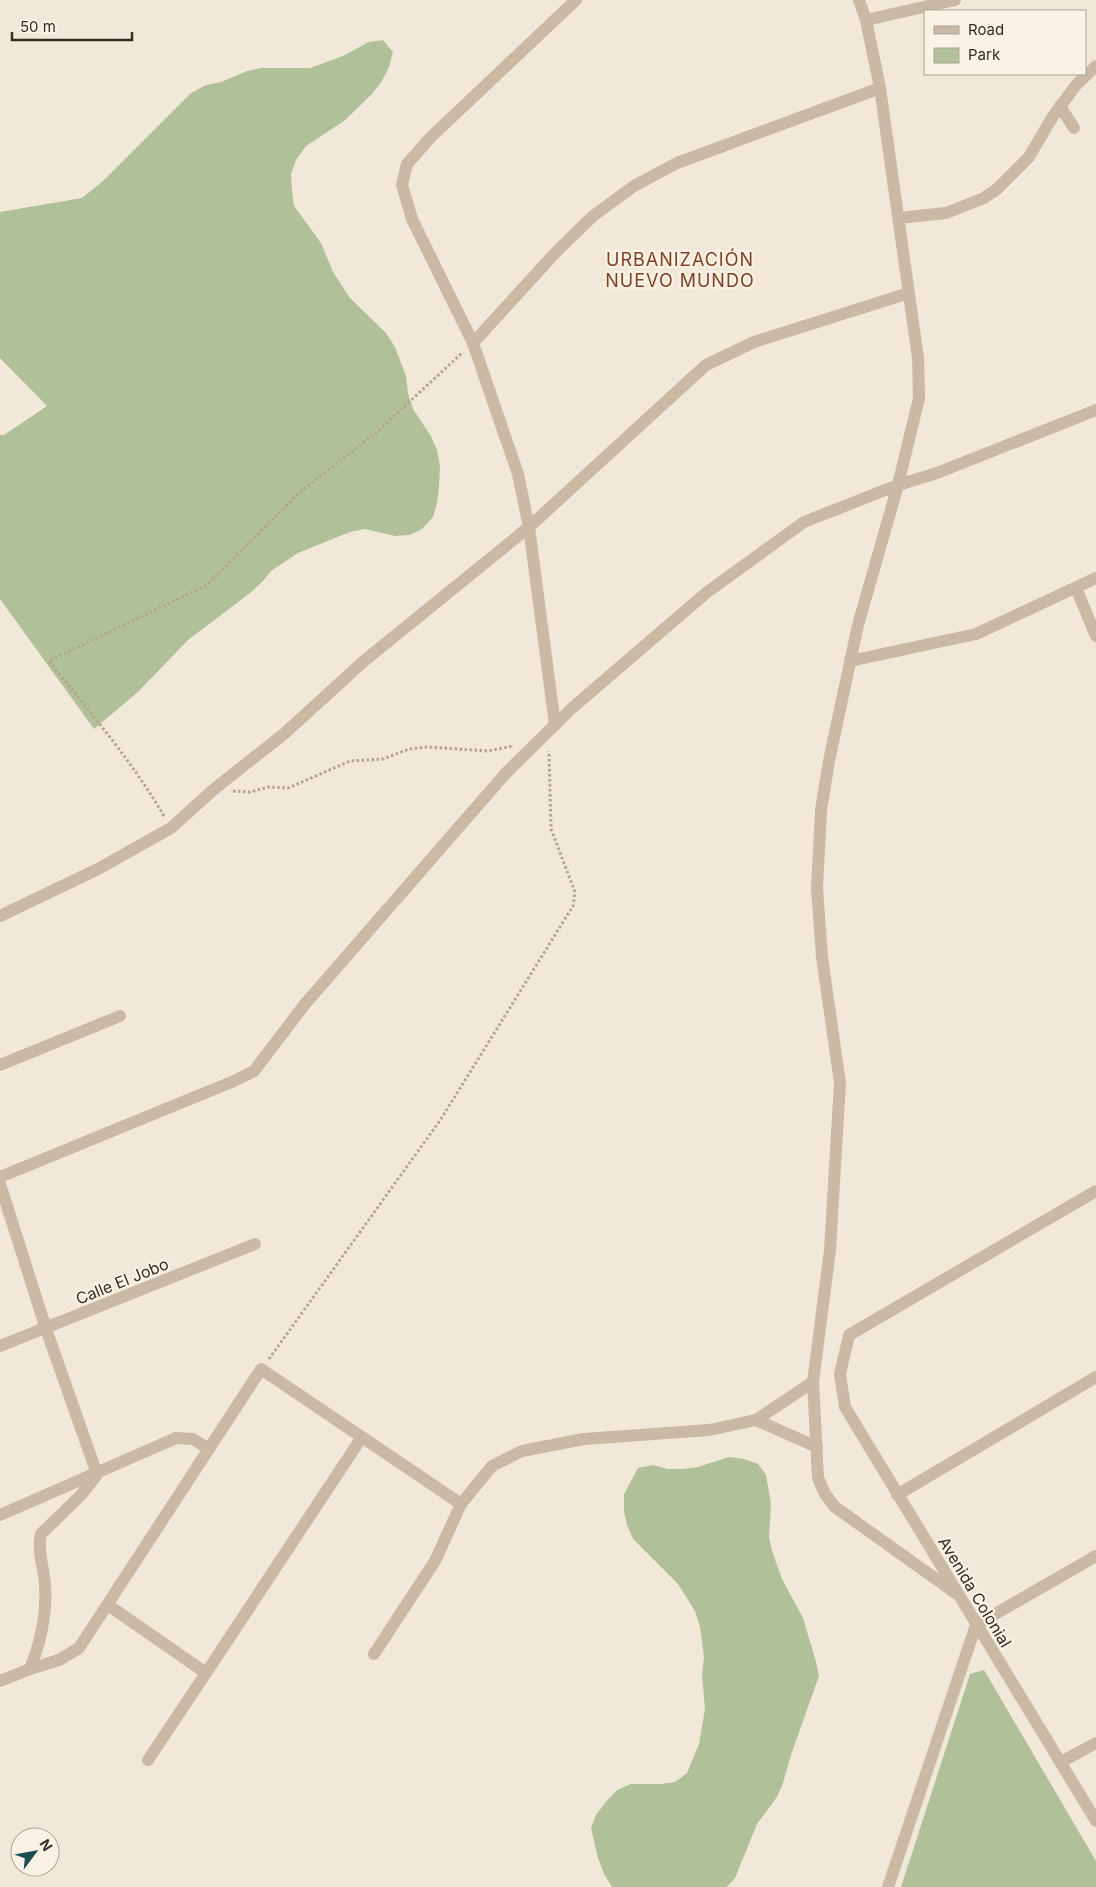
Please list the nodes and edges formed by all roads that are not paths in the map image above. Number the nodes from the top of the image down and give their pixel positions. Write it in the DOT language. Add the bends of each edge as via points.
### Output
graph roads {
  1 [pos="576,0"];
  2 [pos="859,0"];
  3 [pos="956,0"];
  4 [pos="866,20"];
  5 [pos="1096,66"];
  6 [pos="880,88"];
  7 [pos="1060,106"];
  8 [pos="1074,128"];
  9 [pos="899,218"];
  10 [pos="909,293"];
  11 [pos="473,343"];
  12 [pos="1096,410"];
  13 [pos="898,485"];
  14 [pos="529,527"];
  15 [pos="1096,578"];
  16 [pos="1076,588"];
  17 [pos="1096,636"];
  18 [pos="850,661"];
  19 [pos="552,729"];
  20 [pos="0,916"];
  21 [pos="120,1016"];
  22 [pos="0,1065"];
  23 [pos="0,1177"];
  24 [pos="0,1184"];
  25 [pos="1096,1191"];
  26 [pos="255,1244"];
  27 [pos="46,1329"];
  28 [pos="0,1346"];
  29 [pos="1096,1377"];
  30 [pos="813,1382"];
  31 [pos="756,1420"];
  32 [pos="362,1437"];
  33 [pos="817,1447"];
  34 [pos="210,1449"];
  35 [pos="97,1474"];
  36 [pos="897,1494"];
  37 [pos="462,1504"];
  38 [pos="0,1515"];
  39 [pos="1096,1556"];
  40 [pos="957,1594"];
  41 [pos="108,1605"];
  42 [pos="976,1626"];
  43 [pos="374,1654"];
  44 [pos="30,1669"];
  45 [pos="206,1673"];
  46 [pos="0,1681"];
  47 [pos="1096,1743"];
  48 [pos="148,1760"];
  49 [pos="1061,1762"];
  50 [pos="1096,1821"];
  51 [pos="888,1887"];
  1 -- 11 [label="street" via="431,137 407,164 402,185 412,219"];
  2 -- 4 [label="street"];
  3 -- 4 [label="street"];
  4 -- 6 [label="street"];
  5 -- 7 [label="street"];
  6 -- 9 [label="street"];
  6 -- 11 [label="street" via="677,163 634,186 587,222 556,252"];
  7 -- 8 [label="street"];
  7 -- 9 [label="street" via="1029,157 998,189 946,213"];
  9 -- 10 [label="street"];
  10 -- 13 [label="street" via="918,358 918,398"];
  10 -- 14 [label="street" via="754,342 706,365"];
  11 -- 14 [label="street" via="518,474"];
  12 -- 13 [label="street" via="937,473"];
  13 -- 18 [label="street"];
  13 -- 19 [label="street" via="804,522 776,541 706,593"];
  14 -- 19 [label="street"];
  14 -- 20 [label="street" via="364,662 286,733 212,790 171,828 98,869"];
  15 -- 16 [label="street"];
  16 -- 17 [label="street"];
  16 -- 18 [label="street" via="976,634"];
  18 -- 30 [label="street" via="821,810 817,888 822,957 840,1084 830,1250"];
  19 -- 23 [label="street" via="506,773 305,1004 254,1071"];
  21 -- 22 [label="street"];
  24 -- 27 [label="street"];
  25 -- 36 [label="street, Avenida Colonial" via="849,1335 840,1374 845,1407"];
  26 -- 27 [label="street, Calle El Jobo"];
  27 -- 28 [label="street, Calle El Jobo"];
  27 -- 35 [label="street"];
  29 -- 36 [label="street"];
  30 -- 31 [label="street"];
  30 -- 33 [label="street"];
  31 -- 33 [label="street"];
  31 -- 37 [label="street" via="709,1430 584,1439 522,1451 492,1466"];
  32 -- 34 [label="street" via="261,1369"];
  32 -- 37 [label="street"];
  32 -- 45 [label="street"];
  33 -- 40 [label="street" via="818,1478 835,1507"];
  34 -- 35 [label="street" via="193,1439 176,1438"];
  34 -- 41 [label="street"];
  35 -- 38 [label="street"];
  35 -- 44 [label="street" via="81,1495 41,1534 45,1618"];
  36 -- 40 [label="street, Avenida Colonial"];
  37 -- 43 [label="street" via="434,1561"];
  39 -- 42 [label="street"];
  40 -- 42 [label="street, Avenida Colonial"];
  41 -- 44 [label="street" via="79,1648 59,1660"];
  41 -- 45 [label="street"];
  42 -- 49 [label="street, Avenida Colonial"];
  42 -- 51 [label="street"];
  44 -- 46 [label="street"];
  45 -- 48 [label="street"];
  47 -- 49 [label="street"];
  49 -- 50 [label="street, Avenida Colonial"];
}
